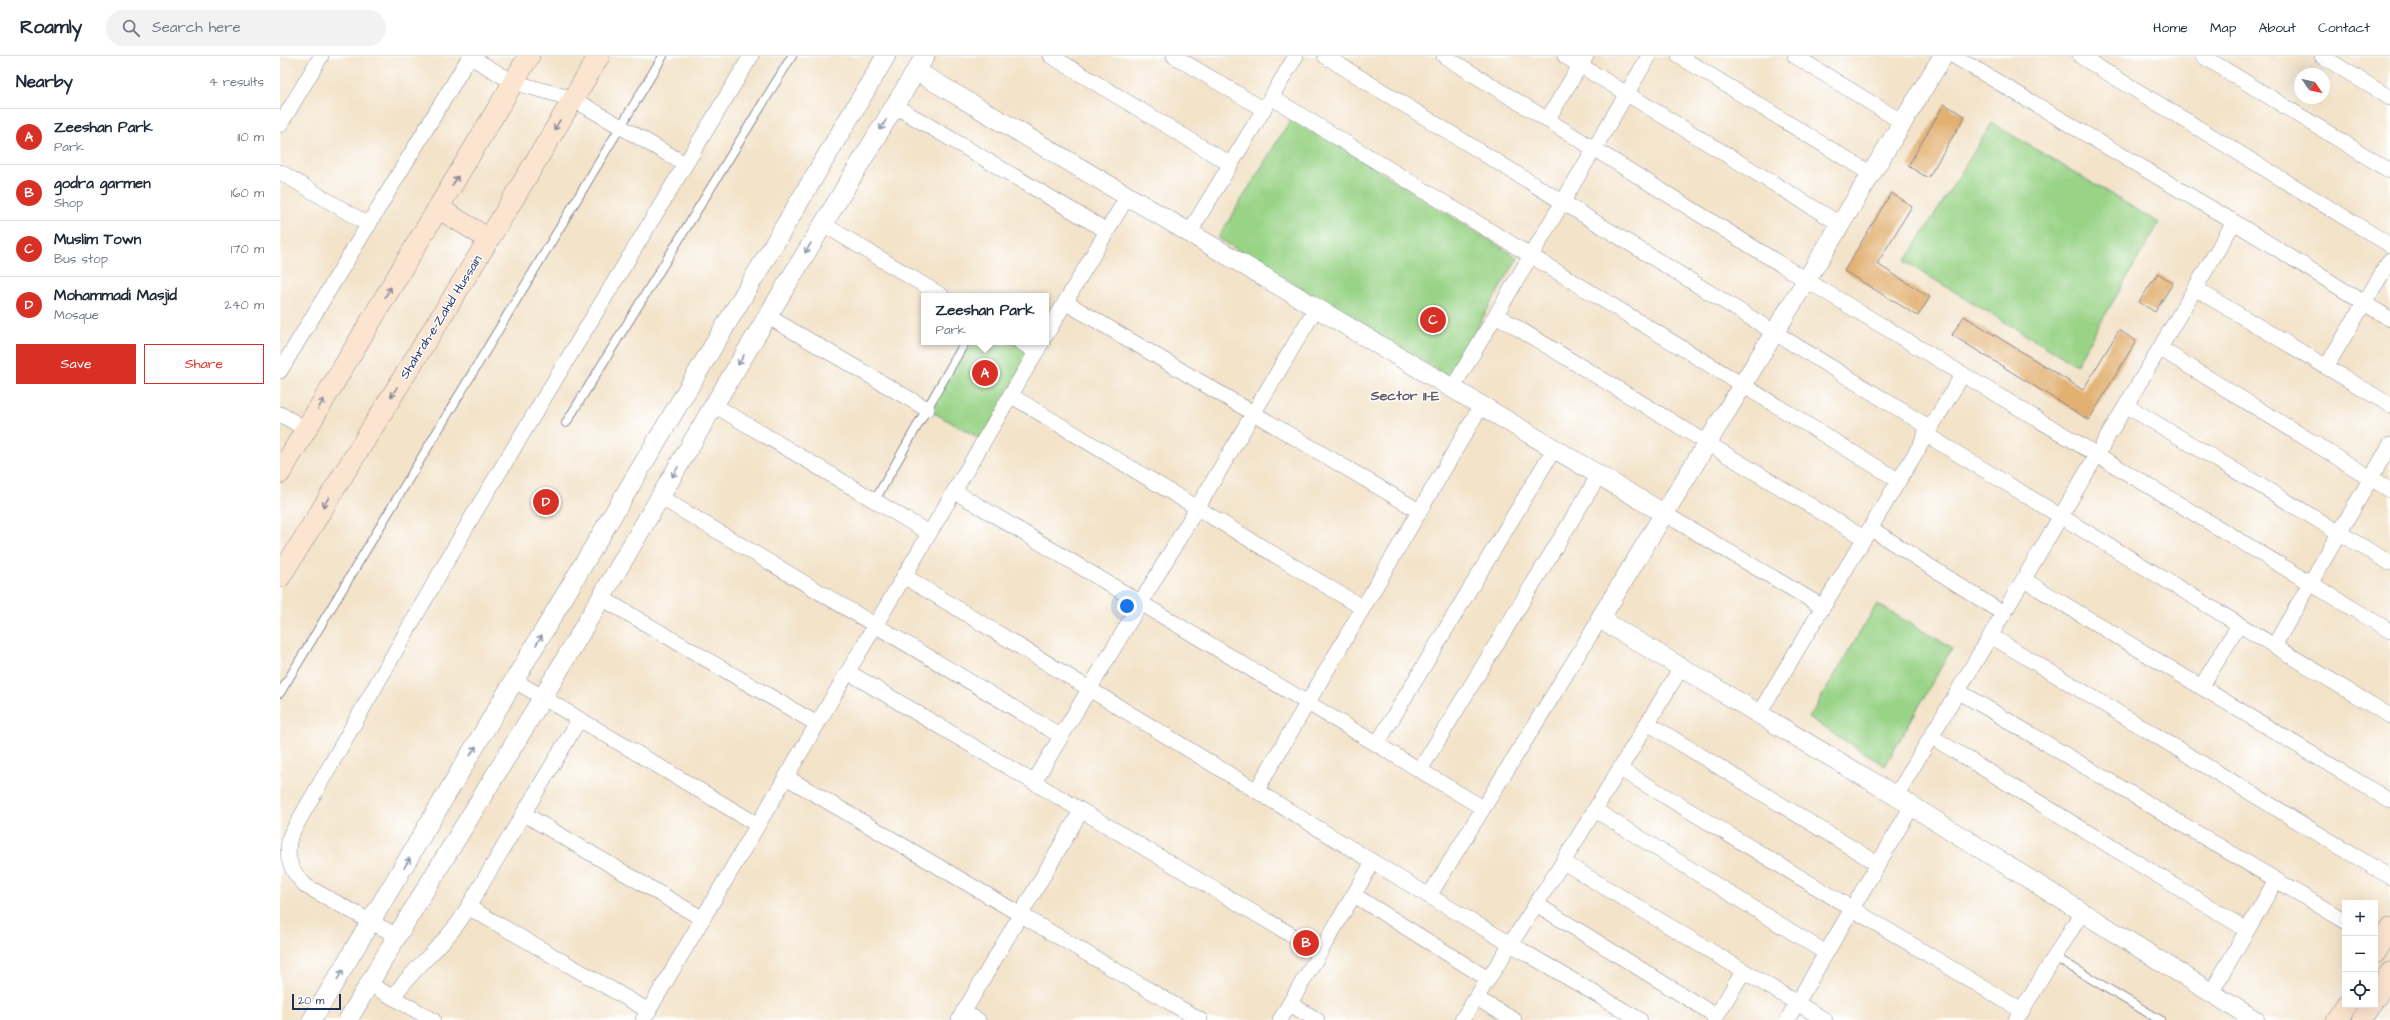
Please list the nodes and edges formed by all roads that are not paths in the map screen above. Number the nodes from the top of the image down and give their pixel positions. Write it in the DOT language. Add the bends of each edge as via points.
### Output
graph roads {
  1 [pos="321,56"];
  2 [pos="470,56"];
  3 [pos="529,56"];
  4 [pos="599,56"];
  5 [pos="662,56"];
  6 [pos="751,56"];
  7 [pos="792,56"];
  8 [pos="886,56"];
  9 [pos="1051,56"];
  10 [pos="1174,56"];
  11 [pos="1296,56"];
  12 [pos="1326,56"];
  13 [pos="1444,56"];
  14 [pos="1565,56"];
  15 [pos="1649,56"];
  16 [pos="1679,56"];
  17 [pos="1795,56"];
  18 [pos="1943,56"];
  19 [pos="1954,56"];
  20 [pos="2080,56"];
  21 [pos="2203,56"];
  22 [pos="2322,56"];
  23 [pos="1583,61"];
  24 [pos="921,63"];
  25 [pos="513,82"];
  26 [pos="1626,93"];
  27 [pos="2390,98"];
  28 [pos="573,99"];
  29 [pos="1267,103"];
  30 [pos="895,106"];
  31 [pos="1547,120"];
  32 [pos="1902,122"];
  33 [pos="280,124"];
  34 [pos="621,126"];
  35 [pos="1594,149"];
  36 [pos="685,164"];
  37 [pos="1230,164"];
  38 [pos="2390,171"];
  39 [pos="280,172"];
  40 [pos="1870,174"];
  41 [pos="1127,197"];
  42 [pos="1562,202"];
  43 [pos="438,208"];
  44 [pos="2234,222"];
  45 [pos="823,224"];
  46 [pos="1840,224"];
  47 [pos="369,225"];
  48 [pos="1107,231"];
  49 [pos="1189,233"];
  50 [pos="489,239"];
  51 [pos="2390,245"];
  52 [pos="1531,256"];
  53 [pos="2390,260"];
  54 [pos="1806,280"];
  55 [pos="2196,289"];
  56 [pos="937,293"];
  57 [pos="1065,302"];
  58 [pos="2364,303"];
  59 [pos="1316,308"];
  60 [pos="1496,314"];
  61 [pos="767,316"];
  62 [pos="2390,319"];
  63 [pos="1049,330"];
  64 [pos="1774,332"];
  65 [pos="963,345"];
  66 [pos="1039,347"];
  67 [pos="2161,348"];
  68 [pos="2326,367"];
  69 [pos="280,371"];
  70 [pos="1963,374"];
  71 [pos="1742,385"];
  72 [pos="1452,389"];
  73 [pos="1010,395"];
  74 [pos="714,405"];
  75 [pos="2390,405"];
  76 [pos="1481,406"];
  77 [pos="2127,406"];
  78 [pos="927,409"];
  79 [pos="1253,413"];
  80 [pos="280,414"];
  81 [pos="566,423"];
  82 [pos="306,429"];
  83 [pos="1928,431"];
  84 [pos="1706,443"];
  85 [pos="2390,445"];
  86 [pos="1554,449"];
  87 [pos="2098,456"];
  88 [pos="280,474"];
  89 [pos="1599,475"];
  90 [pos="2371,478"];
  91 [pos="1898,480"];
  92 [pos="2390,490"];
  93 [pos="954,491"];
  94 [pos="660,497"];
  95 [pos="875,500"];
  96 [pos="1197,508"];
  97 [pos="1419,511"];
  98 [pos="1663,513"];
  99 [pos="2061,517"];
  100 [pos="2340,532"];
  101 [pos="929,533"];
  102 [pos="1867,533"];
  103 [pos="2390,563"];
  104 [pos="904,576"];
  105 [pos="280,577"];
  106 [pos="2024,580"];
  107 [pos="2310,584"];
  108 [pos="600,597"];
  109 [pos="1140,601"];
  110 [pos="1823,607"];
  111 [pos="1363,608"];
  112 [pos="2004,614"];
  113 [pos="1600,619"];
  114 [pos="876,624"];
  115 [pos="2239,625"];
  116 [pos="2390,631"];
  117 [pos="1991,636"];
  118 [pos="2274,646"];
  119 [pos="1681,668"];
  120 [pos="848,672"];
  121 [pos="515,681"];
  122 [pos="2201,687"];
  123 [pos="1089,689"];
  124 [pos="1958,691"];
  125 [pos="280,693"];
  126 [pos="543,697"];
  127 [pos="1308,702"];
  128 [pos="1758,715"];
  129 [pos="2390,716"];
  130 [pos="579,720"];
  131 [pos="817,724"];
  132 [pos="1649,724"];
  133 [pos="1061,736"];
  134 [pos="1932,737"];
  135 [pos="1377,744"];
  136 [pos="1620,769"];
  137 [pos="1420,770"];
  138 [pos="786,777"];
  139 [pos="1034,782"];
  140 [pos="1256,791"];
  141 [pos="1904,801"];
  142 [pos="2390,802"];
  143 [pos="1483,808"];
  144 [pos="1081,810"];
  145 [pos="1595,810"];
  146 [pos="524,814"];
  147 [pos="758,825"];
  148 [pos="1373,862"];
  149 [pos="1563,862"];
  150 [pos="1878,864"];
  151 [pos="2390,878"];
  152 [pos="2276,880"];
  153 [pos="1354,895"];
  154 [pos="1429,896"];
  155 [pos="1536,904"];
  156 [pos="468,907"];
  157 [pos="1852,909"];
  158 [pos="2082,912"];
  159 [pos="1020,915"];
  160 [pos="703,919"];
  161 [pos="2342,919"];
  162 [pos="371,922"];
  163 [pos="2247,930"];
  164 [pos="396,936"];
  165 [pos="1511,944"];
  166 [pos="1320,952"];
  167 [pos="1826,953"];
  168 [pos="2055,957"];
  169 [pos="1743,972"];
  170 [pos="2390,973"];
  171 [pos="1488,979"];
  172 [pos="370,984"];
  173 [pos="2211,993"];
  174 [pos="2378,993"];
  175 [pos="393,997"];
  176 [pos="1476,998"];
  177 [pos="1797,1003"];
  178 [pos="1290,1004"];
  179 [pos="2344,1008"];
  180 [pos="2369,1008"];
  181 [pos="646,1015"];
  182 [pos="2019,1015"];
  183 [pos="961,1016"];
  184 [pos="1715,1018"];
  185 [pos="312,1020"];
  186 [pos="348,1020"];
  187 [pos="433,1020"];
  188 [pos="978,1020"];
  189 [pos="1200,1020"];
  190 [pos="1280,1020"];
  191 [pos="1317,1020"];
  192 [pos="1462,1020"];
  193 [pos="1514,1020"];
  194 [pos="1640,1020"];
  195 [pos="1787,1020"];
  196 [pos="1825,1020"];
  197 [pos="2160,1020"];
  198 [pos="2255,1020"];
  199 [pos="2337,1020"];
  200 [pos="2362,1020"];
  1 -- 33 [label="street"];
  2 -- 25 [label="street"];
  2 -- 47 [label="street"];
  3 -- 25 [label="main road"];
  4 -- 28 [label="main road, Shahrah-e-Zahid Hussain"];
  5 -- 34 [label="lane"];
  6 -- 36 [label="street"];
  7 -- 81 [label="lane"];
  121 -- 8 [label="street, one-way"];
  9 -- 37 [label="street"];
  10 -- 29 [label="street"];
  11 -- 29 [label="street"];
  12 -- 42 [label="street"];
  13 -- 31 [label="street"];
  14 -- 23 [label="street"];
  15 -- 26 [label="street"];
  16 -- 40 [label="street"];
  17 -- 32 [label="street"];
  18 -- 32 [label="street"];
  19 -- 44 [label="street"];
  20 -- 51 [label="street"];
  21 -- 38 [label="street"];
  22 -- 27 [label="street"];
  23 -- 26 [label="street"];
  23 -- 31 [label="street"];
  24 -- 30 [label="street"];
  24 -- 41 [label="street"];
  25 -- 28 [label="street"];
  43 -- 25 [label="main road, one-way"];
  26 -- 35 [label="street"];
  26 -- 46 [label="street"];
  28 -- 34 [label="street"];
  28 -- 50 [label="main road, Shahrah-e-Zahid Hussain, one-way"];
  29 -- 37 [label="street"];
  29 -- 52 [label="street"];
  30 -- 45 [label="street, one-way"];
  30 -- 48 [label="street"];
  31 -- 35 [label="street"];
  32 -- 40 [label="street"];
  34 -- 36 [label="street"];
  34 -- 125 [label="lane"];
  35 -- 42 [label="street"];
  35 -- 54 [label="street"];
  36 -- 162 [label="street" via="472,517 290,836 287,849 288,864 296,876 306,886"];
  37 -- 49 [label="street"];
  39 -- 47 [label="street"];
  40 -- 46 [label="street"];
  41 -- 48 [label="street"];
  41 -- 49 [label="street"];
  42 -- 52 [label="street"];
  42 -- 64 [label="street"];
  43 -- 50 [label="main road"];
  82 -- 43 [label="main road, one-way"];
  44 -- 55 [label="street"];
  44 -- 58 [label="street"];
  45 -- 56 [label="street"];
  45 -- 61 [label="street, one-way"];
  46 -- 54 [label="street"];
  47 -- 69 [label="street"];
  48 -- 57 [label="street"];
  49 -- 59 [label="street"];
  50 -- 105 [label="main road, Shahrah-e-Zahid Hussain, one-way"];
  52 -- 60 [label="street"];
  52 -- 71 [label="street"];
  53 -- 58 [label="street"];
  54 -- 64 [label="street"];
  54 -- 70 [label="street"];
  55 -- 67 [label="street"];
  55 -- 68 [label="street"];
  57 -- 63 [label="street"];
  57 -- 79 [label="street"];
  58 -- 62 [label="street"];
  58 -- 68 [label="street"];
  59 -- 72 [label="street"];
  59 -- 79 [label="street"];
  60 -- 72 [label="street"];
  60 -- 84 [label="street"];
  61 -- 74 [label="street, one-way"];
  61 -- 78 [label="street"];
  64 -- 71 [label="street"];
  64 -- 83 [label="street"];
  65 -- 78 [label="lane"];
  66 -- 73 [label="street"];
  67 -- 77 [label="street"];
  67 -- 90 [label="street"];
  68 -- 75 [label="street"];
  70 -- 83 [label="street"];
  70 -- 87 [label="street"];
  71 -- 84 [label="street"];
  71 -- 91 [label="street"];
  72 -- 76 [label="street"];
  73 -- 93 [label="street"];
  73 -- 96 [label="street"];
  74 -- 94 [label="street, one-way"];
  74 -- 95 [label="street"];
  76 -- 86 [label="street"];
  76 -- 97 [label="street"];
  77 -- 87 [label="street"];
  77 -- 100 [label="street"];
  78 -- 95 [label="lane"];
  79 -- 96 [label="street"];
  79 -- 97 [label="street"];
  80 -- 82 [label="street"];
  82 -- 88 [label="main road"];
  83 -- 91 [label="street"];
  83 -- 99 [label="street"];
  84 -- 98 [label="street"];
  84 -- 102 [label="street"];
  85 -- 90 [label="street"];
  86 -- 89 [label="street"];
  86 -- 135 [label="street"];
  87 -- 99 [label="street"];
  87 -- 107 [label="street"];
  89 -- 98 [label="street"];
  89 -- 137 [label="street"];
  90 -- 92 [label="street"];
  90 -- 100 [label="street"];
  91 -- 102 [label="street"];
  93 -- 101 [label="street"];
  93 -- 109 [label="street"];
  94 -- 108 [label="street"];
  94 -- 114 [label="street"];
  95 -- 101 [label="street"];
  96 -- 109 [label="street"];
  96 -- 111 [label="street"];
  97 -- 111 [label="street"];
  98 -- 110 [label="street"];
  98 -- 113 [label="street"];
  99 -- 106 [label="street"];
  99 -- 115 [label="street"];
  100 -- 103 [label="street"];
  100 -- 107 [label="street"];
  101 -- 104 [label="street"];
  102 -- 110 [label="street"];
  102 -- 112 [label="street"];
  104 -- 114 [label="street"];
  104 -- 123 [label="street"];
  106 -- 112 [label="street"];
  106 -- 122 [label="street"];
  107 -- 116 [label="street"];
  107 -- 118 [label="street"];
  108 -- 126 [label="street"];
  108 -- 131 [label="street"];
  109 -- 123 [label="street"];
  109 -- 127 [label="street"];
  110 -- 128 [label="street"];
  111 -- 127 [label="street"];
  112 -- 117 [label="street"];
  113 -- 119 [label="street"];
  113 -- 143 [label="street"];
  114 -- 120 [label="street"];
  114 -- 133 [label="street"];
  115 -- 118 [label="street"];
  115 -- 122 [label="street"];
  117 -- 124 [label="street"];
  117 -- 151 [label="street"];
  118 -- 129 [label="street"];
  119 -- 128 [label="street"];
  119 -- 132 [label="street"];
  120 -- 131 [label="street"];
  120 -- 139 [label="street"];
  121 -- 126 [label="street"];
  162 -- 121 [label="street, one-way"];
  122 -- 142 [label="street"];
  123 -- 133 [label="street"];
  123 -- 140 [label="street"];
  124 -- 134 [label="street"];
  124 -- 152 [label="street"];
  126 -- 130 [label="street"];
  126 -- 164 [label="street"];
  127 -- 135 [label="street"];
  127 -- 140 [label="street"];
  128 -- 141 [label="street"];
  130 -- 146 [label="street"];
  130 -- 147 [label="street"];
  131 -- 138 [label="street"];
  132 -- 136 [label="street"];
  132 -- 150 [label="street"];
  133 -- 139 [label="street"];
  134 -- 141 [label="street"];
  134 -- 163 [label="street"];
  135 -- 137 [label="street"];
  136 -- 145 [label="street"];
  136 -- 157 [label="street"];
  137 -- 143 [label="street"];
  138 -- 147 [label="street"];
  138 -- 159 [label="street"];
  139 -- 144 [label="street"];
  140 -- 148 [label="street"];
  141 -- 150 [label="street"];
  141 -- 158 [label="street"];
  143 -- 154 [label="street"];
  144 -- 159 [label="street"];
  144 -- 166 [label="street"];
  145 -- 149 [label="street"];
  145 -- 167 [label="street"];
  146 -- 156 [label="street"];
  146 -- 160 [label="street"];
  147 -- 160 [label="street"];
  148 -- 153 [label="street"];
  148 -- 154 [label="street"];
  149 -- 155 [label="street"];
  149 -- 169 [label="street"];
  150 -- 157 [label="street"];
  152 -- 161 [label="street"];
  152 -- 163 [label="street"];
  153 -- 166 [label="street"];
  153 -- 171 [label="street"];
  154 -- 165 [label="street"];
  155 -- 165 [label="street"];
  155 -- 184 [label="street"];
  156 -- 175 [label="street" via="448,938 416,968"];
  156 -- 181 [label="street"];
  157 -- 167 [label="street"];
  157 -- 182 [label="street"];
  158 -- 168 [label="street"];
  158 -- 173 [label="street"];
  159 -- 183 [label="street"];
  159 -- 189 [label="street"];
  160 -- 181 [label="street"];
  162 -- 164 [label="street"];
  185 -- 162 [label="street, one-way"];
  163 -- 173 [label="street"];
  164 -- 172 [label="street"];
  165 -- 171 [label="street"];
  165 -- 194 [label="street"];
  166 -- 178 [label="street"];
  167 -- 177 [label="street"];
  168 -- 182 [label="street"];
  168 -- 197 [label="lane"];
  169 -- 177 [label="street"];
  169 -- 184 [label="street"];
  170 -- 174 [label="main road"];
  171 -- 176 [label="street"];
  172 -- 175 [label="street"];
  172 -- 186 [label="street"];
  173 -- 198 [label="street"];
  175 -- 187 [label="street"];
  176 -- 192 [label="street"];
  176 -- 193 [label="street"];
  177 -- 195 [label="street"];
  177 -- 196 [label="street"];
  178 -- 190 [label="street"];
  178 -- 191 [label="street"];
  179 -- 199 [label="main road"];
  180 -- 200 [label="main road"];
  183 -- 188 [label="street"];
}
